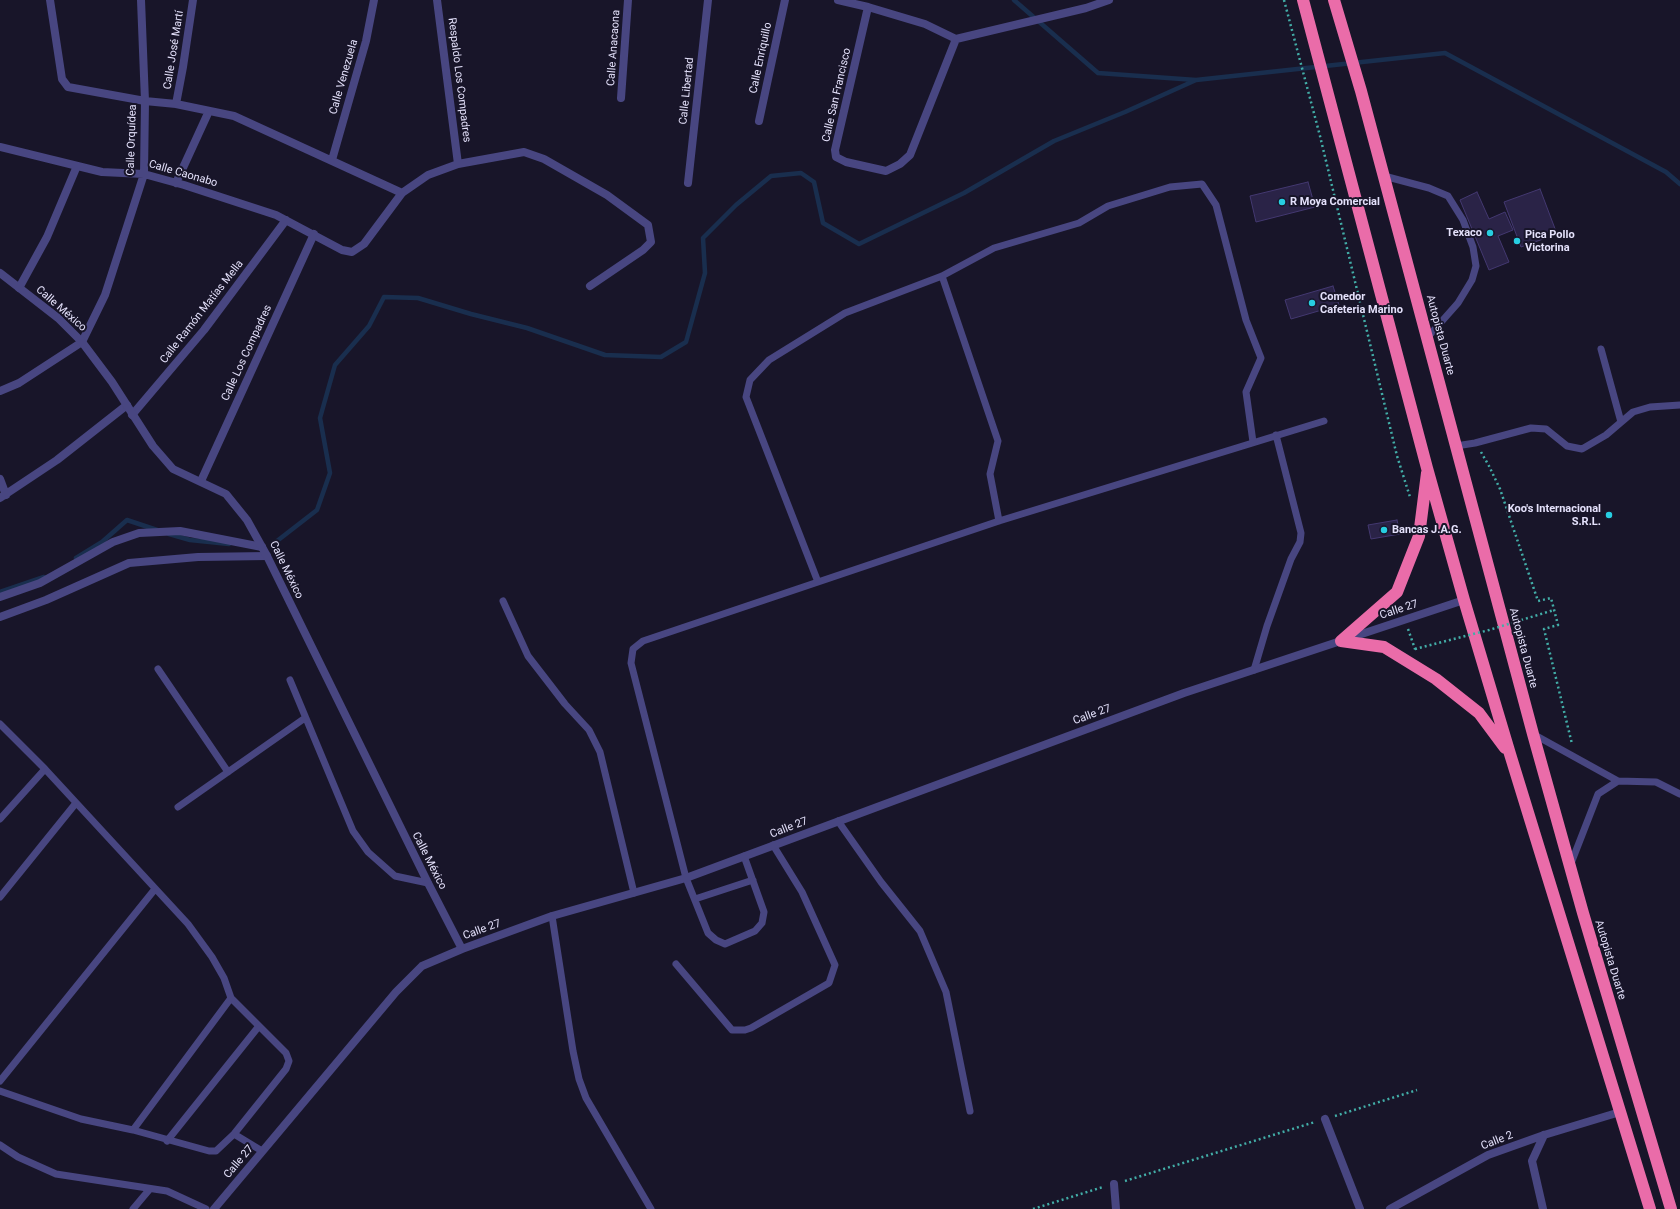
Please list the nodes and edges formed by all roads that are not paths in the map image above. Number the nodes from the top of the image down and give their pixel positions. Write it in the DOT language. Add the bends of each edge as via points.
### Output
graph roads {
  1 [pos="50,0"];
  2 [pos="141,0"];
  3 [pos="193,0"];
  4 [pos="374,0"];
  5 [pos="437,0"];
  6 [pos="628,0"];
  7 [pos="708,0"];
  8 [pos="785,0"];
  9 [pos="838,0"];
  10 [pos="1109,0"];
  11 [pos="1303,0"];
  12 [pos="1334,0"];
  13 [pos="868,7"];
  14 [pos="956,39"];
  15 [pos="621,98"];
  16 [pos="144,101"];
  17 [pos="176,104"];
  18 [pos="209,111"];
  19 [pos="759,121"];
  20 [pos="0,147"];
  21 [pos="332,160"];
  22 [pos="458,164"];
  23 [pos="77,166"];
  24 [pos="144,174"];
  25 [pos="1384,176"];
  26 [pos="176,183"];
  27 [pos="688,183"];
  28 [pos="402,193"];
  29 [pos="286,220"];
  30 [pos="314,234"];
  31 [pos="0,273"];
  32 [pos="942,276"];
  33 [pos="590,286"];
  34 [pos="18,288"];
  35 [pos="1427,338"];
  36 [pos="82,342"];
  37 [pos="1601,349"];
  38 [pos="0,391"];
  39 [pos="127,405"];
  40 [pos="1680,405"];
  41 [pos="132,415"];
  42 [pos="1324,421"];
  43 [pos="1621,422"];
  44 [pos="1276,435"];
  45 [pos="1253,442"];
  46 [pos="1456,446"];
  47 [pos="1427,468"];
  48 [pos="0,479"];
  49 [pos="201,481"];
  50 [pos="3,497"];
  51 [pos="999,521"];
  52 [pos="261,545"];
  53 [pos="267,556"];
  54 [pos="818,582"];
  55 [pos="0,597"];
  56 [pos="1464,600"];
  57 [pos="503,601"];
  58 [pos="0,617"];
  59 [pos="1341,641"];
  60 [pos="158,669"];
  61 [pos="1254,670"];
  62 [pos="290,680"];
  63 [pos="305,718"];
  64 [pos="0,724"];
  65 [pos="1533,734"];
  66 [pos="1510,754"];
  67 [pos="45,770"];
  68 [pos="228,772"];
  69 [pos="1618,780"];
  70 [pos="1663,786"];
  71 [pos="1680,787"];
  72 [pos="1680,794"];
  73 [pos="76,803"];
  74 [pos="178,808"];
  75 [pos="0,819"];
  76 [pos="838,821"];
  77 [pos="773,845"];
  78 [pos="744,856"];
  79 [pos="1570,866"];
  80 [pos="686,878"];
  81 [pos="753,880"];
  82 [pos="428,883"];
  83 [pos="155,889"];
  84 [pos="634,893"];
  85 [pos="0,897"];
  86 [pos="695,899"];
  87 [pos="552,916"];
  88 [pos="462,949"];
  89 [pos="676,964"];
  90 [pos="231,998"];
  91 [pos="259,1026"];
  92 [pos="0,1081"];
  93 [pos="0,1091"];
  94 [pos="970,1111"];
  95 [pos="1620,1112"];
  96 [pos="1325,1119"];
  97 [pos="133,1130"];
  98 [pos="234,1134"];
  99 [pos="1544,1135"];
  100 [pos="167,1141"];
  101 [pos="0,1145"];
  102 [pos="262,1151"];
  103 [pos="1114,1184"];
  104 [pos="149,1190"];
  105 [pos="133,1209"];
  106 [pos="206,1209"];
  107 [pos="214,1209"];
  108 [pos="651,1209"];
  109 [pos="1116,1209"];
  110 [pos="1360,1209"];
  111 [pos="1390,1209"];
  112 [pos="1543,1209"];
  113 [pos="1650,1209"];
  114 [pos="1671,1209"];
  1 -- 16 [label="street" via="62,79 68,86"];
  2 -- 16 [label="street, Calle Orquídea"];
  3 -- 17 [label="street, Calle José Martí"];
  4 -- 21 [label="street, Calle Venezuela" via="366,41"];
  5 -- 22 [label="street, Respaldo Los Compadres"];
  6 -- 15 [label="street, Calle Anacaona"];
  7 -- 27 [label="street, Calle Libertad"];
  8 -- 19 [label="street, Calle Enriquillo"];
  9 -- 13 [label="street"];
  10 -- 14 [label="street" via="1086,8"];
  11 -- 47 [label="highway"];
  12 -- 25 [label="highway, Autopista Duarte"];
  13 -- 14 [label="street" via="925,24"];
  13 -- 14 [label="street, Calle San Francisco" via="835,150 836,158 846,162 886,170 900,164 910,154"];
  16 -- 17 [label="street"];
  16 -- 24 [label="street, Calle Orquídea"];
  17 -- 18 [label="street"];
  18 -- 21 [label="street" via="234,116"];
  18 -- 26 [label="street"];
  20 -- 23 [label="street, Calle Caonabo"];
  21 -- 28 [label="street"];
  22 -- 28 [label="street" via="428,176"];
  22 -- 33 [label="street" via="524,152 544,160 607,195 648,225 651,242"];
  23 -- 24 [label="street, Calle Caonabo" via="102,172"];
  23 -- 34 [label="street" via="47,237"];
  24 -- 26 [label="street, Calle Caonabo"];
  24 -- 36 [label="street, Calle Orquídea" via="105,295"];
  25 -- 35 [label="highway, Autopista Duarte"];
  25 -- 35 [label="lane" via="1448,196 1463,220 1473,247 1476,266 1472,280 1458,303"];
  26 -- 29 [label="street, Calle Caonabo"];
  28 -- 30 [label="street, Calle Caonabo" via="364,244 352,252 342,250"];
  29 -- 30 [label="street, Calle Caonabo"];
  29 -- 41 [label="street, Calle Ramón Matías Mella" via="204,330"];
  30 -- 49 [label="street, Calle Los Compadres"];
  31 -- 34 [label="street, Calle México"];
  32 -- 45 [label="lane" via="994,248 1079,223 1108,206 1170,187 1202,184 1216,205 1246,320 1261,358 1246,392"];
  32 -- 51 [label="lane" via="998,441 990,474"];
  32 -- 54 [label="lane" via="845,313 769,360 750,380 746,397"];
  34 -- 36 [label="street, Calle México" via="58,318"];
  35 -- 46 [label="highway, Autopista Duarte"];
  36 -- 38 [label="street" via="19,383"];
  36 -- 39 [label="street, Calle México"];
  37 -- 43 [label="lane"];
  39 -- 41 [label="street, Calle México"];
  39 -- 50 [label="street" via="57,460"];
  40 -- 43 [label="lane" via="1650,407 1633,412"];
  41 -- 49 [label="street, Calle México" via="153,446 173,469"];
  42 -- 44 [label="lane"];
  43 -- 46 [label="lane" via="1606,435 1582,449 1567,446 1546,429 1531,428"];
  44 -- 45 [label="lane"];
  44 -- 61 [label="lane" via="1301,533"];
  45 -- 51 [label="lane"];
  46 -- 65 [label="highway, Autopista Duarte"];
  47 -- 56 [label="highway"];
  47 -- 59 [label="highway" via="1419,536 1397,592"];
  48 -- 50 [label="street"];
  49 -- 52 [label="street, Calle México" via="226,494 247,520"];
  51 -- 54 [label="lane"];
  52 -- 53 [label="street, Calle México"];
  52 -- 55 [label="street" via="180,531 139,533 113,542 40,583"];
  53 -- 58 [label="street" via="206,557 129,563 46,600"];
  53 -- 82 [label="street, Calle México"];
  54 -- 80 [label="lane" via="643,641 633,649 631,663"];
  56 -- 59 [label="street, Calle 27"];
  56 -- 66 [label="highway"];
  57 -- 84 [label="lane" via="528,656 589,730 600,752"];
  59 -- 61 [label="street, Calle 27"];
  59 -- 66 [label="highway" via="1384,647 1436,679 1479,713"];
  60 -- 68 [label="lane"];
  61 -- 76 [label="street, Calle 27" via="1184,693"];
  62 -- 63 [label="lane"];
  63 -- 68 [label="lane"];
  63 -- 82 [label="lane" via="353,831 368,852 395,876"];
  64 -- 67 [label="lane"];
  65 -- 69 [label="lane"];
  65 -- 79 [label="highway, Autopista Duarte"];
  66 -- 95 [label="highway"];
  67 -- 73 [label="lane"];
  67 -- 75 [label="lane"];
  68 -- 74 [label="lane"];
  69 -- 70 [label="lane" via="1656,782"];
  69 -- 79 [label="lane" via="1598,794"];
  70 -- 71 [label="lane"];
  70 -- 72 [label="lane"];
  73 -- 83 [label="lane"];
  73 -- 85 [label="lane"];
  76 -- 77 [label="street, Calle 27"];
  76 -- 94 [label="lane" via="920,931 946,992"];
  77 -- 78 [label="street, Calle 27"];
  77 -- 89 [label="lane" via="802,892 835,965 829,983 751,1028 732,1030"];
  78 -- 80 [label="street, Calle 27"];
  78 -- 81 [label="lane"];
  79 -- 114 [label="highway, Autopista Duarte"];
  80 -- 84 [label="street, Calle 27"];
  80 -- 86 [label="lane"];
  81 -- 86 [label="lane"];
  81 -- 86 [label="lane" via="764,912 762,923 755,931 725,944 708,933"];
  82 -- 88 [label="street, Calle México"];
  83 -- 90 [label="lane" via="188,924 212,957 224,978"];
  83 -- 92 [label="lane"];
  84 -- 87 [label="street, Calle 27"];
  87 -- 88 [label="street, Calle 27"];
  87 -- 108 [label="lane" via="579,1080 586,1098"];
  88 -- 102 [label="street, Calle 27" via="422,966 396,992"];
  90 -- 91 [label="lane"];
  90 -- 97 [label="lane"];
  91 -- 98 [label="lane" via="286,1053 289,1061 286,1069"];
  91 -- 100 [label="lane"];
  93 -- 97 [label="lane" via="81,1119"];
  95 -- 99 [label="street, Calle 2"];
  95 -- 113 [label="highway"];
  96 -- 110 [label="street"];
  97 -- 100 [label="lane"];
  98 -- 100 [label="lane" via="216,1151"];
  98 -- 102 [label="lane"];
  99 -- 111 [label="street, Calle 2" via="1488,1155"];
  99 -- 112 [label="street" via="1532,1161"];
  101 -- 104 [label="lane" via="18,1157 56,1174"];
  102 -- 107 [label="street, Calle 27"];
  103 -- 109 [label="street"];
  104 -- 105 [label="lane"];
  104 -- 106 [label="lane" via="167,1191"];
}
